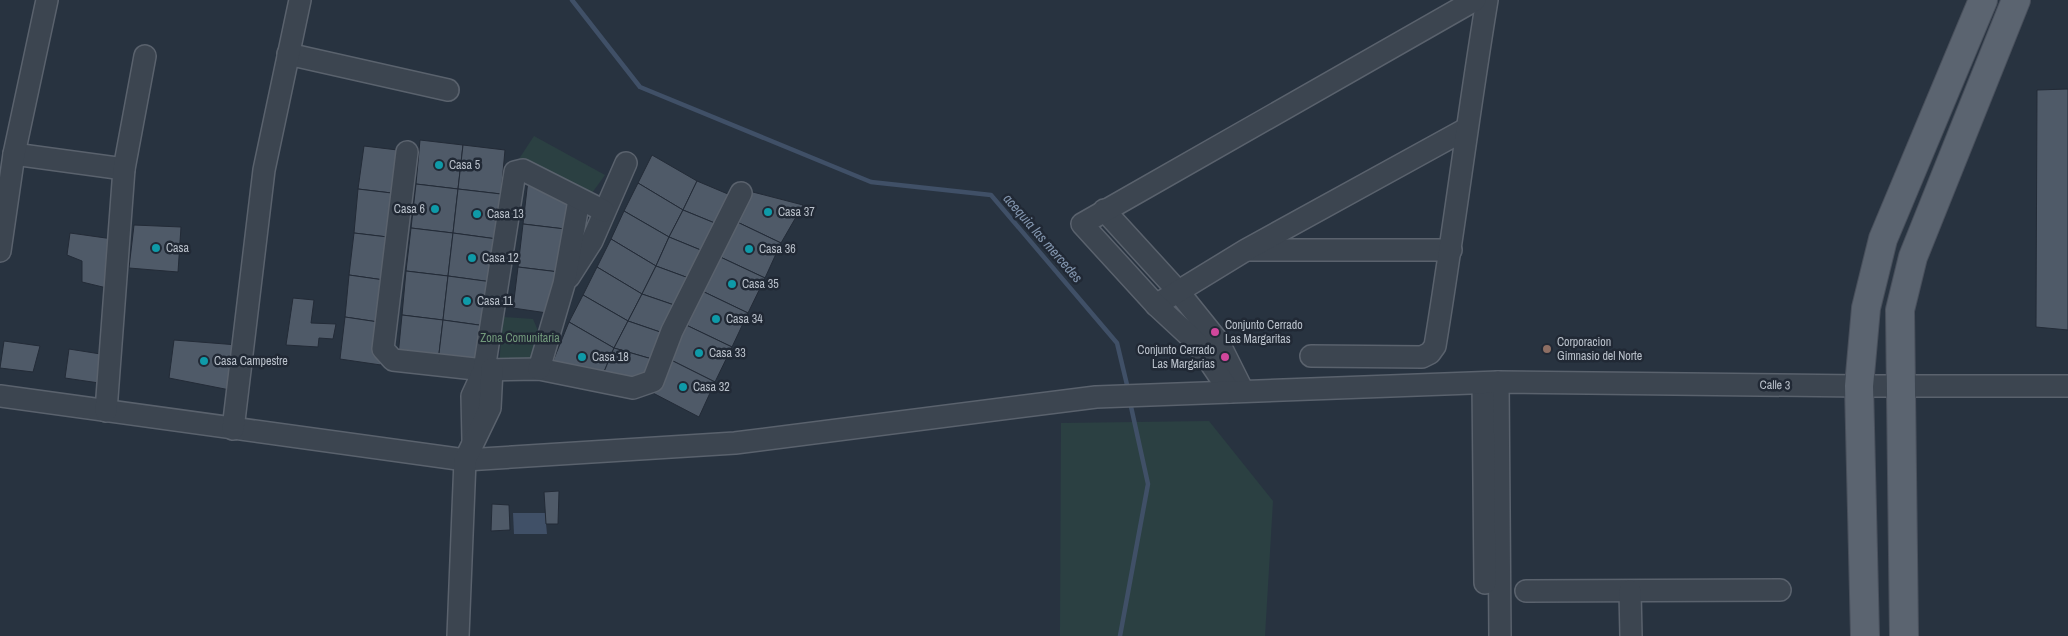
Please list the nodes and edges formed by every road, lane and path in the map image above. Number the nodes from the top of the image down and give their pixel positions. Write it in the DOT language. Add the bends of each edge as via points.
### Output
graph roads {
  1 [pos="47,0"];
  2 [pos="300,0"];
  3 [pos="1475,0"];
  4 [pos="1486,0"];
  5 [pos="1983,0"];
  6 [pos="2016,0"];
  7 [pos="288,54"];
  8 [pos="145,56"];
  9 [pos="448,90"];
  10 [pos="1466,129"];
  11 [pos="407,152"];
  12 [pos="14,154"];
  13 [pos="626,163"];
  14 [pos="124,169"];
  15 [pos="741,193"];
  16 [pos="579,200"];
  17 [pos="1104,210"];
  18 [pos="604,211"];
  19 [pos="1246,250"];
  20 [pos="1451,250"];
  21 [pos="0,252"];
  22 [pos="564,284"];
  23 [pos="1178,290"];
  24 [pos="1156,305"];
  25 [pos="1311,356"];
  26 [pos="538,369"];
  27 [pos="488,370"];
  28 [pos="1490,382"];
  29 [pos="1859,386"];
  30 [pos="1900,386"];
  31 [pos="2068,386"];
  32 [pos="1237,392"];
  33 [pos="0,396"];
  34 [pos="106,411"];
  35 [pos="233,430"];
  36 [pos="469,450"];
  37 [pos="1780,590"];
  38 [pos="1526,591"];
  39 [pos="1630,591"];
  40 [pos="458,636"];
  41 [pos="1485,636"];
  42 [pos="1500,636"];
  43 [pos="1631,636"];
  44 [pos="1865,636"];
  45 [pos="1904,636"];
  1 -- 12 [label="street"];
  2 -- 7 [label="street"];
  3 -- 17 [label="street"];
  4 -- 10 [label="street"];
  5 -- 29 [label="main road" via="1883,239 1866,308"];
  6 -- 30 [label="main road" via="1912,258 1900,310"];
  7 -- 9 [label="street"];
  7 -- 35 [label="street" via="264,170"];
  8 -- 14 [label="street"];
  10 -- 19 [label="street"];
  10 -- 20 [label="street"];
  11 -- 27 [label="street" via="383,349 394,360"];
  12 -- 14 [label="street"];
  12 -- 21 [label="street"];
  13 -- 18 [label="street"];
  14 -- 34 [label="street"];
  15 -- 26 [label="street" via="672,331 653,381 633,388"];
  16 -- 18 [label="street"];
  16 -- 22 [label="street"];
  16 -- 27 [label="street" via="522,170 515,172"];
  17 -- 23 [label="street"];
  17 -- 24 [label="street" via="1082,224"];
  18 -- 22 [label="street" via="592,241"];
  19 -- 20 [label="street"];
  19 -- 23 [label="street"];
  20 -- 25 [label="street" via="1435,346 1430,353 1422,356"];
  22 -- 26 [label="street"];
  23 -- 24 [label="street"];
  23 -- 32 [label="street" via="1218,341"];
  24 -- 32 [label="street" via="1198,343"];
  26 -- 27 [label="street"];
  27 -- 36 [label="street" via="472,396"];
  28 -- 29 [label="street, Calle 3"];
  28 -- 32 [label="street, Calle 3"];
  28 -- 41 [label="street"];
  28 -- 42 [label="street"];
  29 -- 30 [label="street, Calle 3"];
  29 -- 44 [label="main road"];
  30 -- 31 [label="street, Calle 3"];
  30 -- 45 [label="main road"];
  32 -- 36 [label="street, Calle 3" via="1096,397 735,443"];
  33 -- 34 [label="street, Calle 3"];
  34 -- 35 [label="street, Calle 3"];
  35 -- 36 [label="street, Calle 3"];
  36 -- 40 [label="street"];
  37 -- 39 [label="street"];
  38 -- 39 [label="street"];
  39 -- 43 [label="street"];
}
